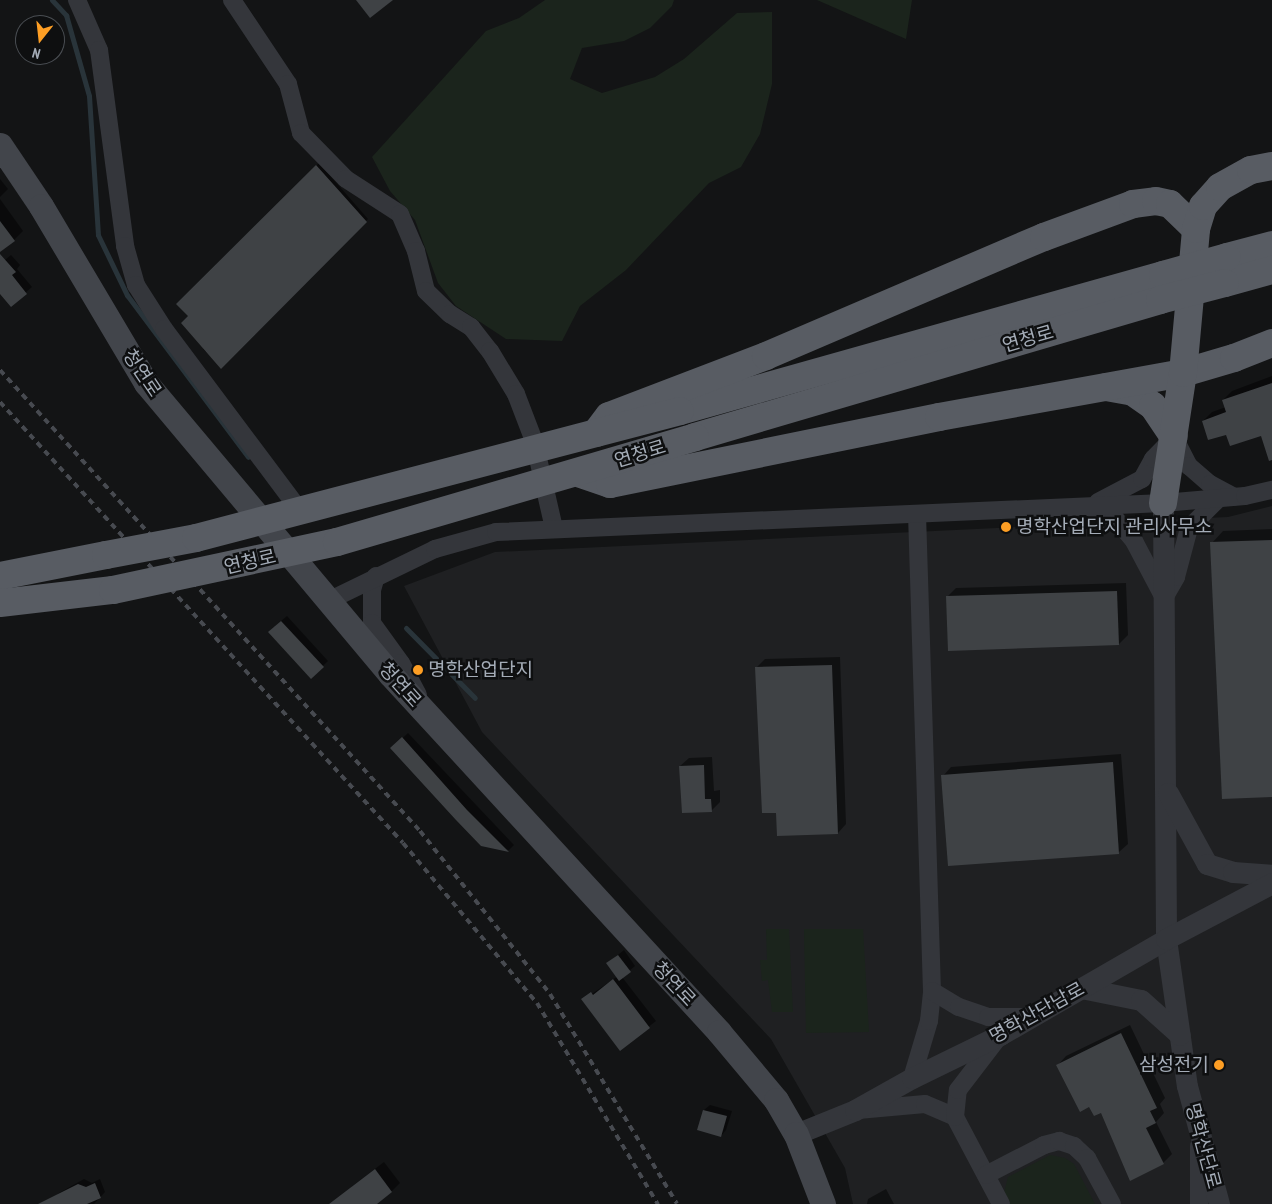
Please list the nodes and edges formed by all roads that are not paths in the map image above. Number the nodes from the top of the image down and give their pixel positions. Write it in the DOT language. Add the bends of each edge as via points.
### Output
graph roads {
  1 [pos="78,0"];
  2 [pos="236,2"];
  3 [pos="0,145"];
  4 [pos="1272,166"];
  5 [pos="1196,230"];
  6 [pos="1272,245"];
  7 [pos="1226,270"];
  8 [pos="1272,270"];
  9 [pos="1162,288"];
  10 [pos="1272,343"];
  11 [pos="1228,360"];
  12 [pos="1183,373"];
  13 [pos="1104,386"];
  14 [pos="677,402"];
  15 [pos="1174,437"];
  16 [pos="578,473"];
  17 [pos="1272,490"];
  18 [pos="1227,498"];
  19 [pos="1163,503"];
  20 [pos="1086,506"];
  21 [pos="300,511"];
  22 [pos="917,514"];
  23 [pos="554,528"];
  24 [pos="0,576"];
  25 [pos="376,576"];
  26 [pos="1164,598"];
  27 [pos="328,601"];
  28 [pos="0,603"];
  29 [pos="431,720"];
  30 [pos="1166,789"];
  31 [pos="1272,875"];
  32 [pos="1272,883"];
  33 [pos="1166,939"];
  34 [pos="1081,988"];
  35 [pos="932,991"];
  36 [pos="1032,1017"];
  37 [pos="1000,1035"];
  38 [pos="1180,1035"];
  39 [pos="912,1078"];
  40 [pos="855,1110"];
  41 [pos="955,1117"];
  42 [pos="796,1134"];
  43 [pos="1200,1138"];
  44 [pos="986,1175"];
  45 [pos="823,1204"];
  46 [pos="1001,1204"];
  47 [pos="1112,1204"];
  48 [pos="1199,1204"];
  49 [pos="1219,1204"];
  1 -- 21 [label="street" via="99,50 125,246 136,285 164,330"];
  2 -- 23 [label="street" via="288,84 301,133 346,180 400,214 416,250 426,291 450,314 471,327 490,350 516,394 534,441"];
  3 -- 27 [label="main road, 청연로" via="41,206 146,383"];
  4 -- 5 [label="highway" via="1251,170 1220,187 1203,206"];
  5 -- 12 [label="highway"];
  5 -- 14 [label="highway" via="1170,204 1156,200 1133,204"];
  6 -- 7 [label="highway, 연청로"];
  7 -- 8 [label="highway, 연청로"];
  7 -- 9 [label="highway, 연청로, bridge"];
  9 -- 14 [label="highway, 연청로"];
  9 -- 16 [label="highway, 연청로, bridge"];
  10 -- 11 [label="highway"];
  11 -- 12 [label="highway"];
  11 -- 15 [label="highway" via="1205,378 1189,397"];
  12 -- 13 [label="highway"];
  12 -- 15 [label="highway"];
  13 -- 15 [label="highway" via="1133,392 1153,406"];
  13 -- 16 [label="highway" via="610,484"];
  14 -- 21 [label="highway, 연청로, bridge" via="596,433"];
  15 -- 18 [label="street" via="1188,466"];
  15 -- 19 [label="highway"];
  15 -- 20 [label="street" via="1153,460 1142,479 1121,492"];
  16 -- 28 [label="highway, 연청로, bridge" via="337,542 114,590"];
  17 -- 18 [label="street"];
  18 -- 19 [label="street"];
  18 -- 26 [label="street" via="1189,528 1176,577"];
  19 -- 20 [label="street"];
  19 -- 26 [label="street, 명학산단로"];
  20 -- 22 [label="street"];
  20 -- 26 [label="street" via="1114,517 1134,541"];
  21 -- 24 [label="highway, 연청로, bridge" via="196,538"];
  22 -- 23 [label="street"];
  22 -- 35 [label="street"];
  23 -- 25 [label="street" via="496,532 434,548"];
  25 -- 27 [label="street"];
  25 -- 29 [label="street" via="372,590 372,624 401,662"];
  26 -- 30 [label="street, 명학산단로"];
  27 -- 29 [label="main road, 청연로"];
  29 -- 42 [label="main road, 청연로" via="719,1032 776,1100"];
  30 -- 31 [label="street" via="1207,864 1233,872"];
  30 -- 33 [label="street, 명학산단로"];
  32 -- 33 [label="street, 명학산단남로"];
  33 -- 34 [label="street, 명학산단남로"];
  33 -- 38 [label="street, 명학산단로"];
  34 -- 36 [label="street, 명학산단남로"];
  34 -- 38 [label="street" via="1141,1000"];
  35 -- 36 [label="street" via="959,1007 988,1017"];
  35 -- 39 [label="street" via="930,1021"];
  36 -- 37 [label="street, 명학산단남로"];
  37 -- 39 [label="street, 명학산단남로"];
  37 -- 41 [label="street" via="958,1090"];
  38 -- 43 [label="street, 명학산단로"];
  39 -- 40 [label="street, 명학산단남로"];
  40 -- 41 [label="street" via="925,1104"];
  40 -- 42 [label="street, 명학산단남로"];
  41 -- 44 [label="street"];
  42 -- 45 [label="main road, 청연로"];
  43 -- 48 [label="street"];
  43 -- 49 [label="street, 명학산단로"];
  44 -- 46 [label="street"];
  44 -- 47 [label="street" via="1044,1145 1059,1141 1074,1146 1087,1158"];
}
